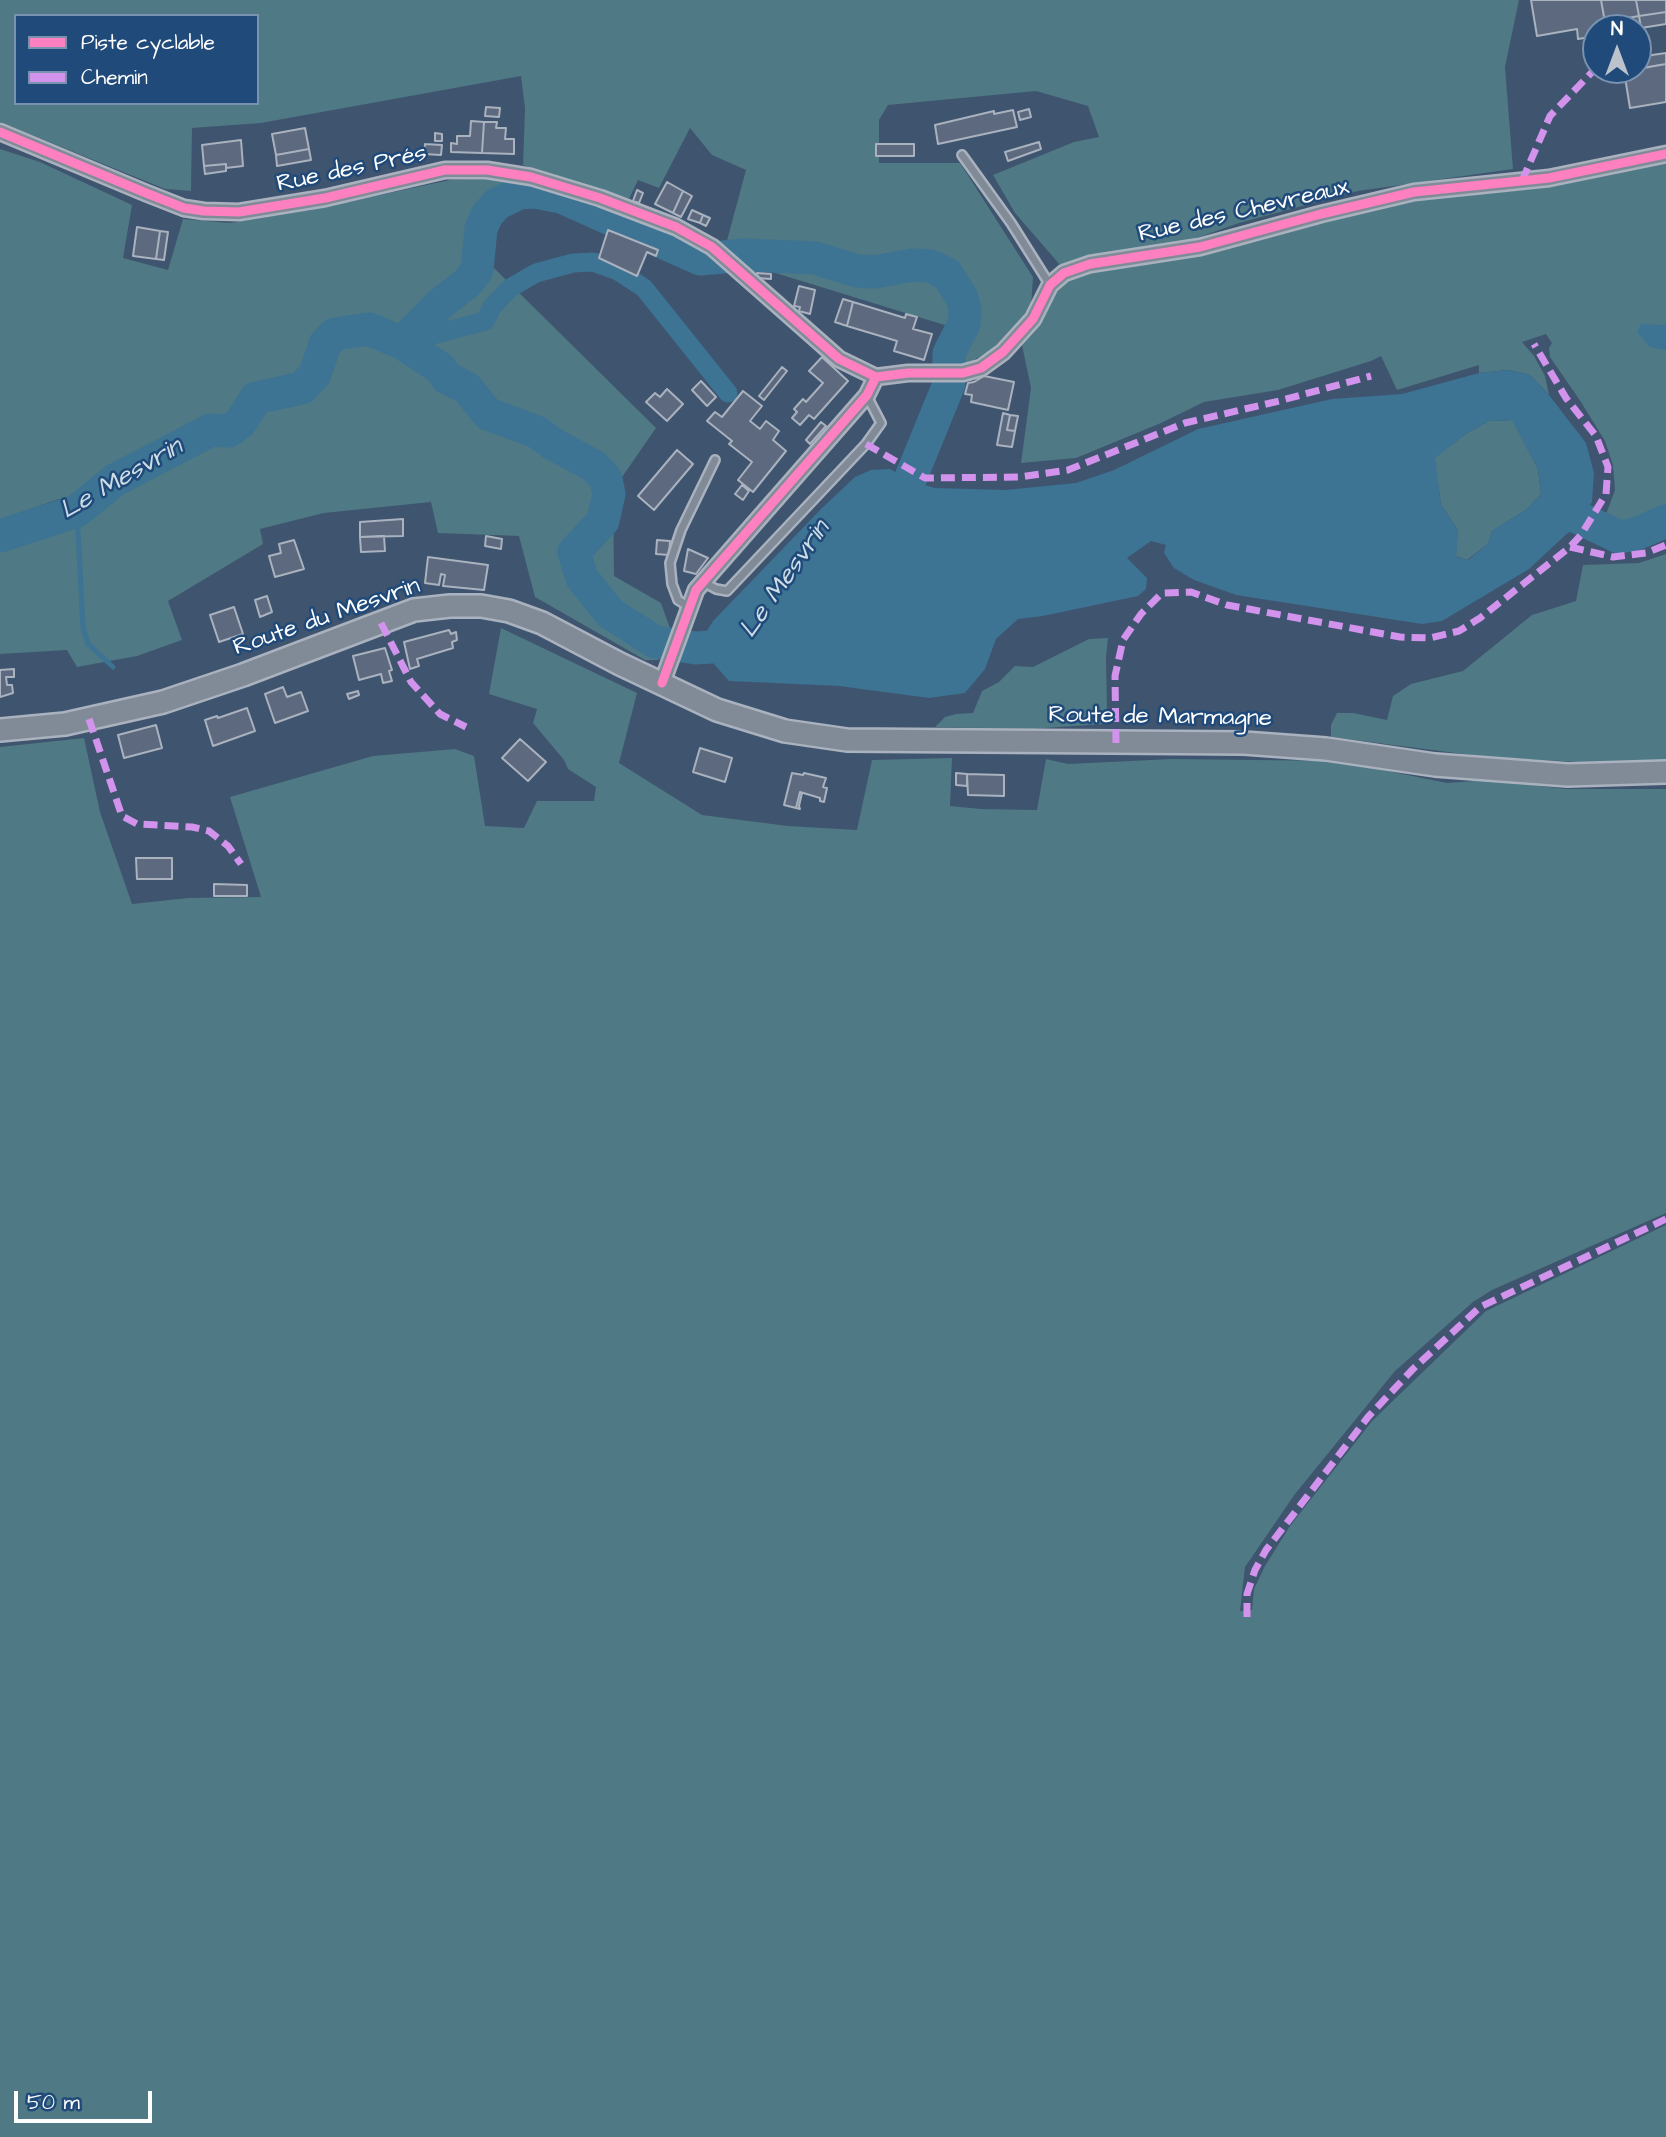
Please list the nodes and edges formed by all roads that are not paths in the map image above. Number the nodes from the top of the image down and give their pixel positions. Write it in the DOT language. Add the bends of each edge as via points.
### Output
graph roads {
  1 [pos="0,132"];
  2 [pos="1666,154"];
  3 [pos="962,155"];
  4 [pos="1050,285"];
  5 [pos="876,377"];
  6 [pos="867,395"];
  7 [pos="715,460"];
  8 [pos="703,582"];
  9 [pos="689,607"];
  10 [pos="662,683"];
  11 [pos="0,730"];
  12 [pos="1666,772"];
  1 -- 5 [label="street, Rue des Prés" via="184,208 239,212 325,198 444,170 531,177 676,227 712,247 839,359"];
  2 -- 4 [label="street, Rue des Chevreaux" via="1549,177 1414,192 1200,247 1090,264 1064,273"];
  3 -- 4 [label="lane"];
  4 -- 5 [label="street" via="1033,319 981,368"];
  5 -- 6 [label="street"];
  6 -- 8 [label="street"];
  6 -- 8 [label="lane" via="881,423 866,444 727,591"];
  7 -- 9 [label="lane" via="670,563 678,600"];
  8 -- 9 [label="street"];
  9 -- 10 [label="street"];
  10 -- 11 [label="main road, Route du Mesvrin" via="509,611 450,606 414,610 163,702 65,724"];
  10 -- 12 [label="main road, Route de Marmagne" via="717,710 785,732 848,740 1244,743 1555,774"];
}
